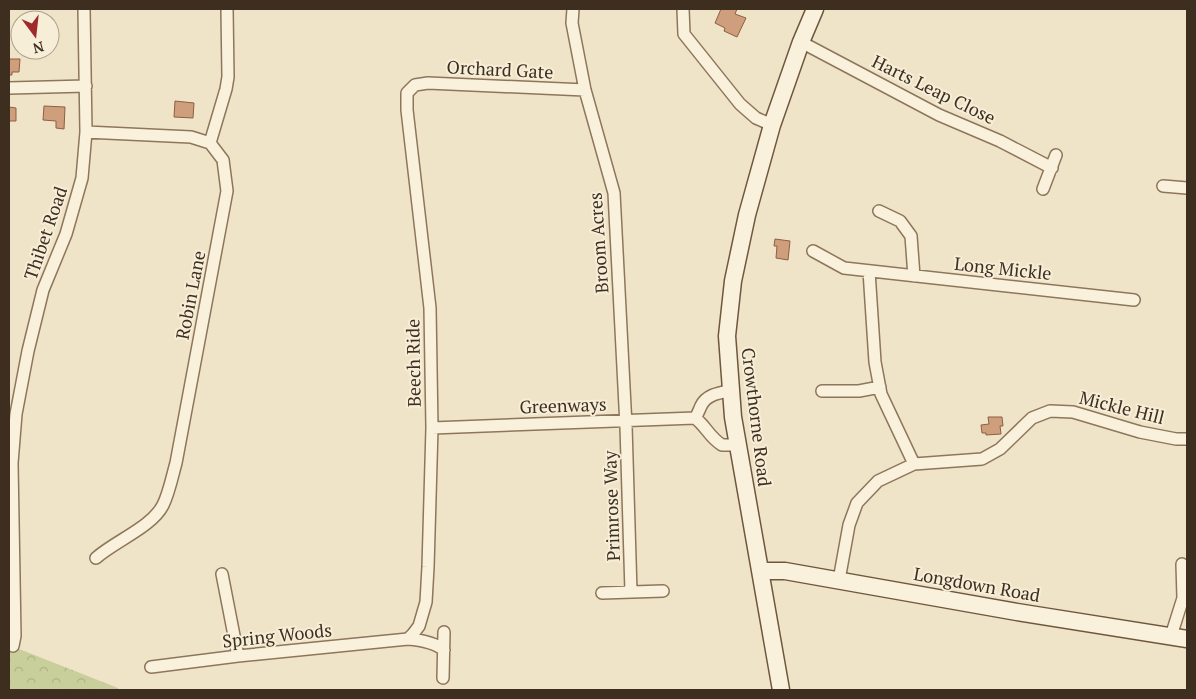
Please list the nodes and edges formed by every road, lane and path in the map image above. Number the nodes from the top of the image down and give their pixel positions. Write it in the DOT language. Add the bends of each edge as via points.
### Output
graph roads {
  1 [pos="84,9"];
  2 [pos="227,9"];
  3 [pos="573,9"];
  4 [pos="683,9"];
  5 [pos="815,9"];
  6 [pos="801,42"];
  7 [pos="415,85"];
  8 [pos="86,86"];
  9 [pos="9,88"];
  10 [pos="585,90"];
  11 [pos="772,125"];
  12 [pos="86,132"];
  13 [pos="210,144"];
  14 [pos="1056,155"];
  15 [pos="1052,168"];
  16 [pos="1163,186"];
  17 [pos="1187,188"];
  18 [pos="1043,189"];
  19 [pos="879,211"];
  20 [pos="813,251"];
  21 [pos="869,271"];
  22 [pos="914,276"];
  23 [pos="1134,300"];
  24 [pos="880,387"];
  25 [pos="730,391"];
  26 [pos="822,391"];
  27 [pos="695,418"];
  28 [pos="625,420"];
  29 [pos="432,428"];
  30 [pos="1187,439"];
  31 [pos="737,445"];
  32 [pos="914,464"];
  33 [pos="96,558"];
  34 [pos="1182,564"];
  35 [pos="760,571"];
  36 [pos="222,574"];
  37 [pos="839,580"];
  38 [pos="663,591"];
  39 [pos="631,592"];
  40 [pos="602,594"];
  41 [pos="419,626"];
  42 [pos="444,632"];
  43 [pos="1179,638"];
  44 [pos="408,639"];
  45 [pos="425,641"];
  46 [pos="13,646"];
  47 [pos="444,650"];
  48 [pos="238,656"];
  49 [pos="151,667"];
  50 [pos="443,678"];
  51 [pos="780,690"];
  1 -- 8 [label="street, Thibet Road"];
  2 -- 13 [label="street" via="228,77"];
  3 -- 10 [label="street, Broom Acres" via="572,23"];
  4 -- 11 [label="street" via="684,34 690,42 740,104 756,118"];
  5 -- 6 [label="street, Crowthorne Road"];
  6 -- 11 [label="street, Crowthorne Road"];
  6 -- 15 [label="street, Harts Leap Close" via="938,115 1000,141"];
  7 -- 10 [label="street, Orchard Gate"];
  7 -- 29 [label="street, Beech Ride" via="407,94 406,101 430,308"];
  8 -- 9 [label="street"];
  8 -- 12 [label="street, Thibet Road"];
  10 -- 28 [label="street, Broom Acres" via="614,193"];
  11 -- 25 [label="street, Crowthorne Road" via="733,281 727,336"];
  12 -- 13 [label="street" via="191,137"];
  12 -- 46 [label="street, Thibet Road" via="82,178 66,234 44,290 16,414 12,463"];
  13 -- 33 [label="street, Robin Lane" via="222,160 227,192 176,464 163,506 147,523"];
  14 -- 15 [label="street"];
  15 -- 18 [label="street"];
  16 -- 17 [label="street"];
  19 -- 22 [label="street" via="900,221 911,236"];
  20 -- 21 [label="street, Long Mickle" via="844,268"];
  21 -- 22 [label="street, Long Mickle"];
  21 -- 24 [label="street" via="875,362"];
  22 -- 23 [label="street, Long Mickle"];
  24 -- 26 [label="street" via="859,391"];
  24 -- 32 [label="street"];
  25 -- 27 [label="street" via="707,398"];
  25 -- 31 [label="street, Crowthorne Road"];
  27 -- 28 [label="street, Greenways"];
  27 -- 31 [label="street" via="722,445"];
  28 -- 29 [label="street, Greenways"];
  28 -- 39 [label="street, Primrose Way"];
  29 -- 41 [label="street, Beech Ride" via="426,602"];
  30 -- 32 [label="street, Mickle Hill" via="1140,432 1073,412 1050,411 1032,418 1000,449 982,459"];
  31 -- 35 [label="street, Crowthorne Road"];
  32 -- 37 [label="street, Mickle Hill" via="878,481 857,503 849,525"];
  34 -- 43 [label="street"];
  35 -- 37 [label="street, Longdown Road" via="785,571"];
  35 -- 51 [label="street, Crowthorne Road"];
  36 -- 48 [label="street"];
  37 -- 43 [label="street, Longdown Road"];
  38 -- 39 [label="street"];
  39 -- 40 [label="street"];
  41 -- 44 [label="street, Beech Ride"];
  41 -- 45 [label="street"];
  42 -- 47 [label="street"];
  44 -- 45 [label="street, Spring Woods"];
  44 -- 48 [label="street, Spring Woods"];
  45 -- 47 [label="street, Spring Woods"];
  47 -- 50 [label="street"];
  48 -- 49 [label="street, Spring Woods"];
}
